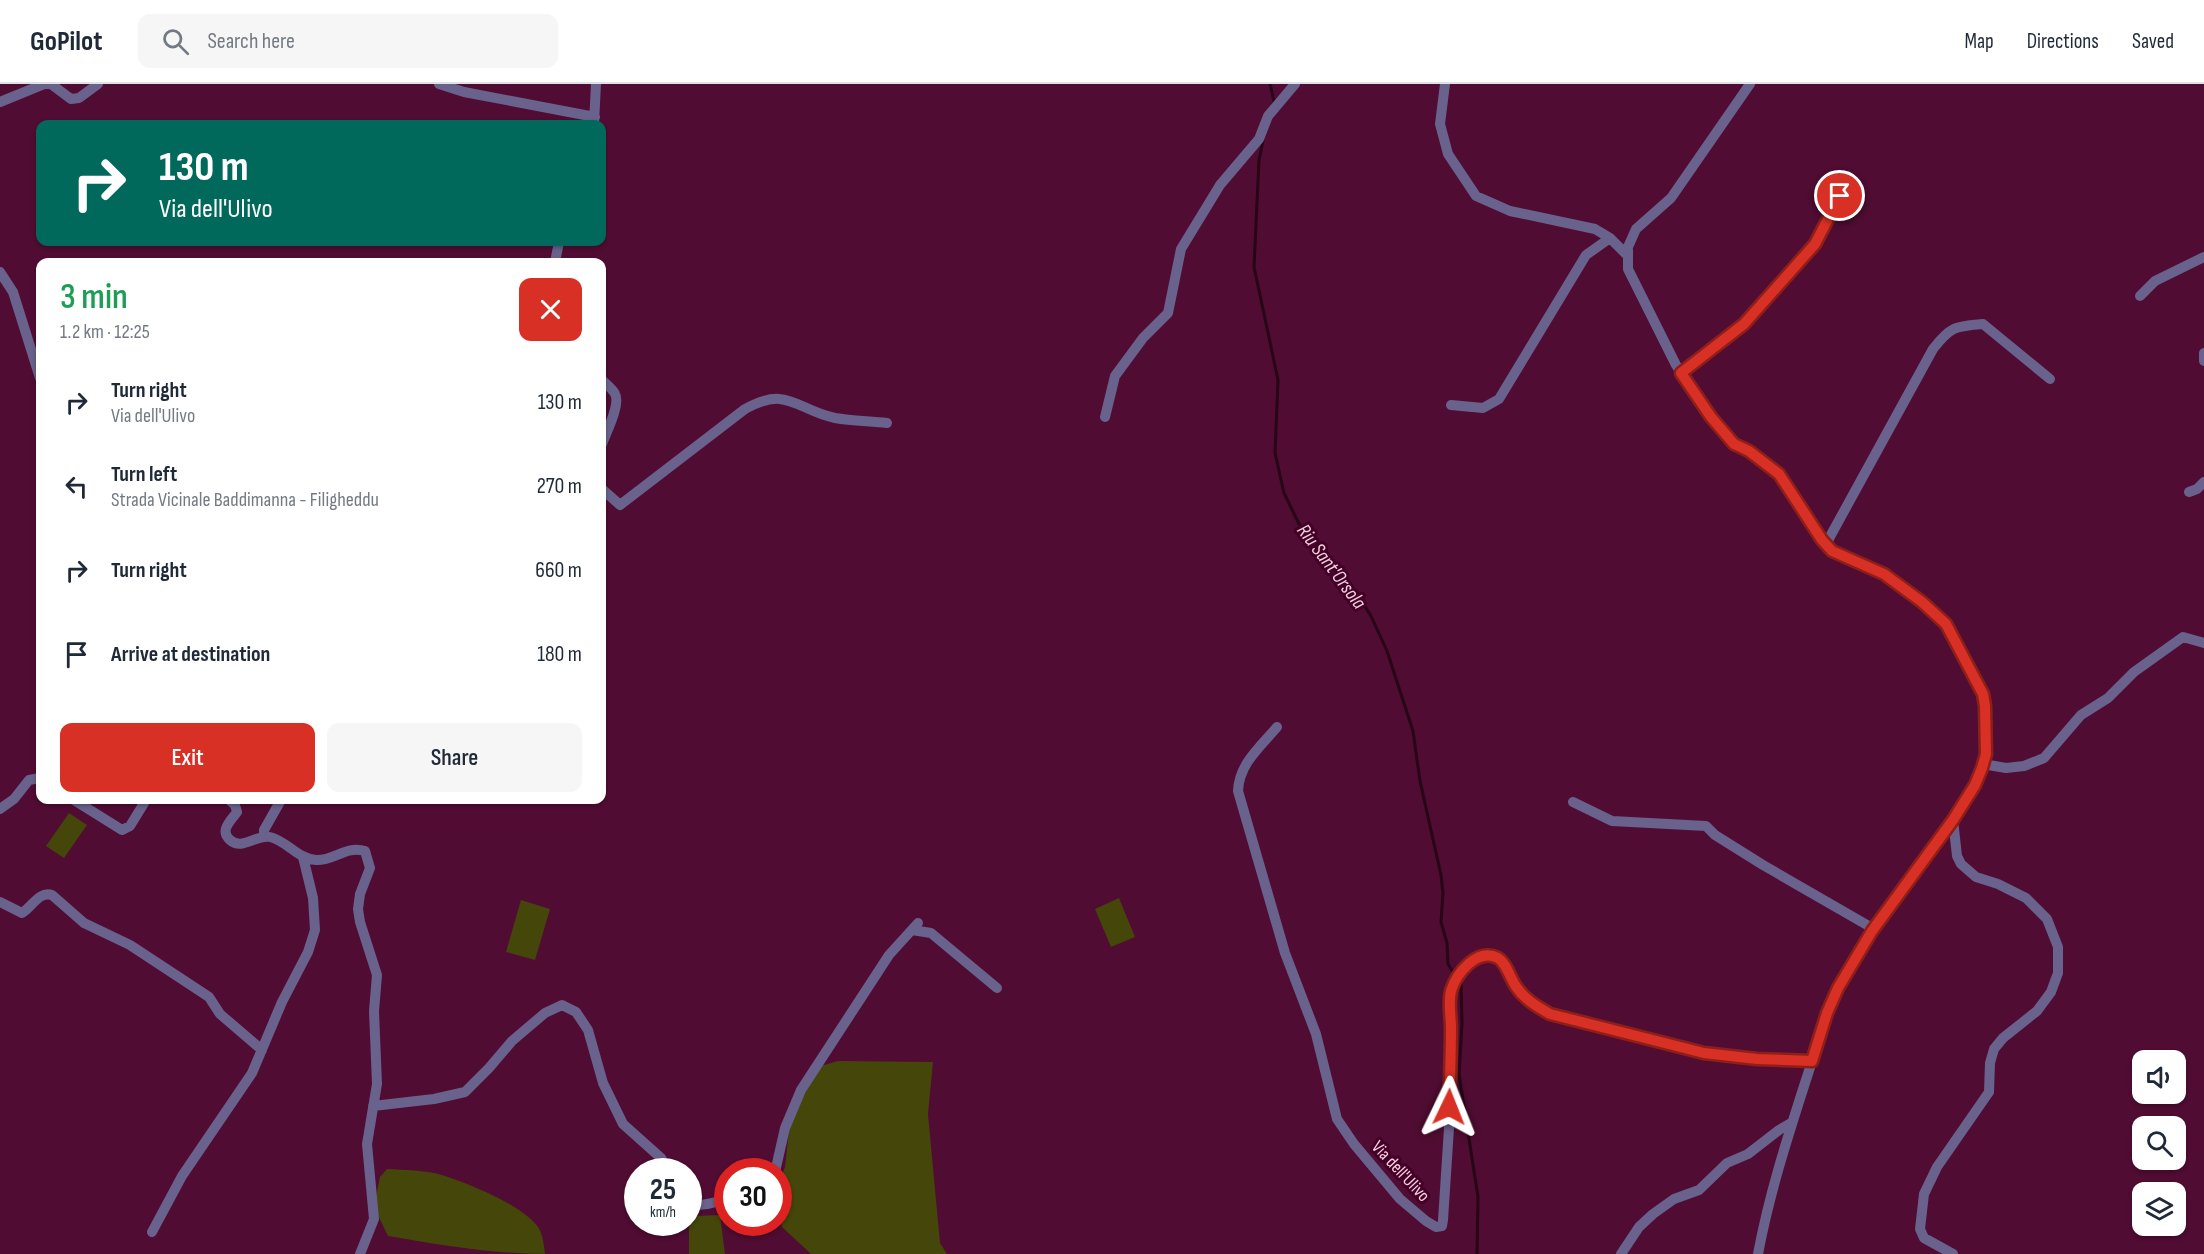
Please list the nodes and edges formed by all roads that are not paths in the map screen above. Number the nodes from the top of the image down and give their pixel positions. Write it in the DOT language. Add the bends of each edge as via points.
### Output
graph roads {
  1 [pos="98,84"];
  2 [pos="439,84"];
  3 [pos="596,84"];
  4 [pos="1295,84"];
  5 [pos="1444,84"];
  6 [pos="1750,84"];
  7 [pos="0,102"];
  8 [pos="590,120"];
  9 [pos="594,120"];
  10 [pos="1846,191"];
  11 [pos="1610,238"];
  12 [pos="1627,255"];
  13 [pos="2204,257"];
  14 [pos="0,272"];
  15 [pos="2140,296"];
  16 [pos="2204,353"];
  17 [pos="2204,361"];
  18 [pos="36,365"];
  19 [pos="1681,373"];
  20 [pos="2050,380"];
  21 [pos="606,384"];
  22 [pos="1451,405"];
  23 [pos="1105,417"];
  24 [pos="887,423"];
  25 [pos="606,434"];
  26 [pos="2204,482"];
  27 [pos="2189,492"];
  28 [pos="606,493"];
  29 [pos="1826,544"];
  30 [pos="2204,644"];
  31 [pos="1277,727"];
  32 [pos="1983,764"];
  33 [pos="36,779"];
  34 [pos="1573,802"];
  35 [pos="80,804"];
  36 [pos="144,804"];
  37 [pos="234,804"];
  38 [pos="279,804"];
  39 [pos="0,809"];
  40 [pos="1953,820"];
  41 [pos="264,837"];
  42 [pos="303,857"];
  43 [pos="0,902"];
  44 [pos="1874,929"];
  45 [pos="997,988"];
  46 [pos="261,1050"];
  47 [pos="1812,1061"];
  48 [pos="373,1106"];
  49 [pos="1791,1123"];
  50 [pos="661,1158"];
  51 [pos="778,1158"];
  52 [pos="152,1232"];
  53 [pos="360,1254"];
  54 [pos="1621,1254"];
  55 [pos="1758,1254"];
  56 [pos="1953,1254"];
  1 -- 7 [label="street" via="79,98 71,99 51,84 44,84"];
  2 -- 8 [label="street"];
  3 -- 9 [label="street"];
  4 -- 23 [label="street" via="1268,116 1259,140 1220,185 1181,249 1168,313 1143,338 1115,376"];
  5 -- 11 [label="street" via="1440,124 1448,154 1476,195 1510,211 1595,229"];
  6 -- 12 [label="street" via="1671,198 1636,229"];
  10 -- 19 [label="street" via="1815,244 1744,324"];
  11 -- 12 [label="street"];
  11 -- 22 [label="street" via="1586,255 1499,399 1483,408"];
  12 -- 19 [label="street" via="1628,269"];
  13 -- 15 [label="street" via="2156,281"];
  14 -- 18 [label="street" via="13,292"];
  16 -- 17 [label="street"];
  19 -- 29 [label="street" via="1734,444 1779,474"];
  20 -- 29 [label="street" via="1983,324 1947,331"];
  21 -- 25 [label="street" via="616,398"];
  24 -- 28 [label="street" via="833,418 793,401 768,399 745,409 620,505"];
  26 -- 27 [label="street"];
  29 -- 32 [label="street" via="1832,551 1884,574 1946,624 1983,694"];
  30 -- 32 [label="street" via="2183,637 2133,672 2108,698 2081,715 2044,758 2006,768"];
  31 -- 47 [label="street, Via dell'Ulivo" via="1243,768 1238,791 1278,930 1316,1034 1337,1119 1400,1199 1426,1221 1442,1226 1451,990 1472,960 1494,956 1501,960 1515,986 1531,1004 1550,1014 1704,1053"];
  32 -- 40 [label="street"];
  33 -- 39 [label="street" via="29,780"];
  34 -- 44 [label="street" via="1612,821 1706,826 1763,865"];
  35 -- 36 [label="street" via="122,830 130,826"];
  37 -- 41 [label="street" via="237,812 227,825 228,838 240,844"];
  38 -- 41 [label="street"];
  40 -- 44 [label="street"];
  40 -- 56 [label="street" via="1961,864 1976,877 2026,898 2047,919 2058,947 2058,973 2051,992 2037,1011 1994,1049 1989,1092 1937,1167 1924,1194 1920,1215 1924,1238"];
  41 -- 42 [label="street" via="293,848"];
  42 -- 46 [label="street" via="313,898 315,930"];
  42 -- 48 [label="street" via="322,860 350,849 365,851 368,858 369,876 358,909 377,975 377,1084"];
  43 -- 46 [label="street" via="22,913 42,895 52,896 84,923 130,945 209,997 220,1014"];
  44 -- 47 [label="street" via="1838,988"];
  45 -- 51 [label="street" via="931,933 915,926 889,955 801,1090 784,1128"];
  46 -- 52 [label="street" via="252,1073 182,1176"];
  47 -- 49 [label="street"];
  48 -- 50 [label="street" via="465,1092 512,1041 544,1013 562,1005 576,1012 588,1030 603,1083 623,1124"];
  48 -- 53 [label="street" via="367,1144 374,1219"];
  49 -- 54 [label="street" via="1748,1154 1727,1163 1699,1190 1674,1199 1653,1214"];
  49 -- 55 [label="street"];
}
